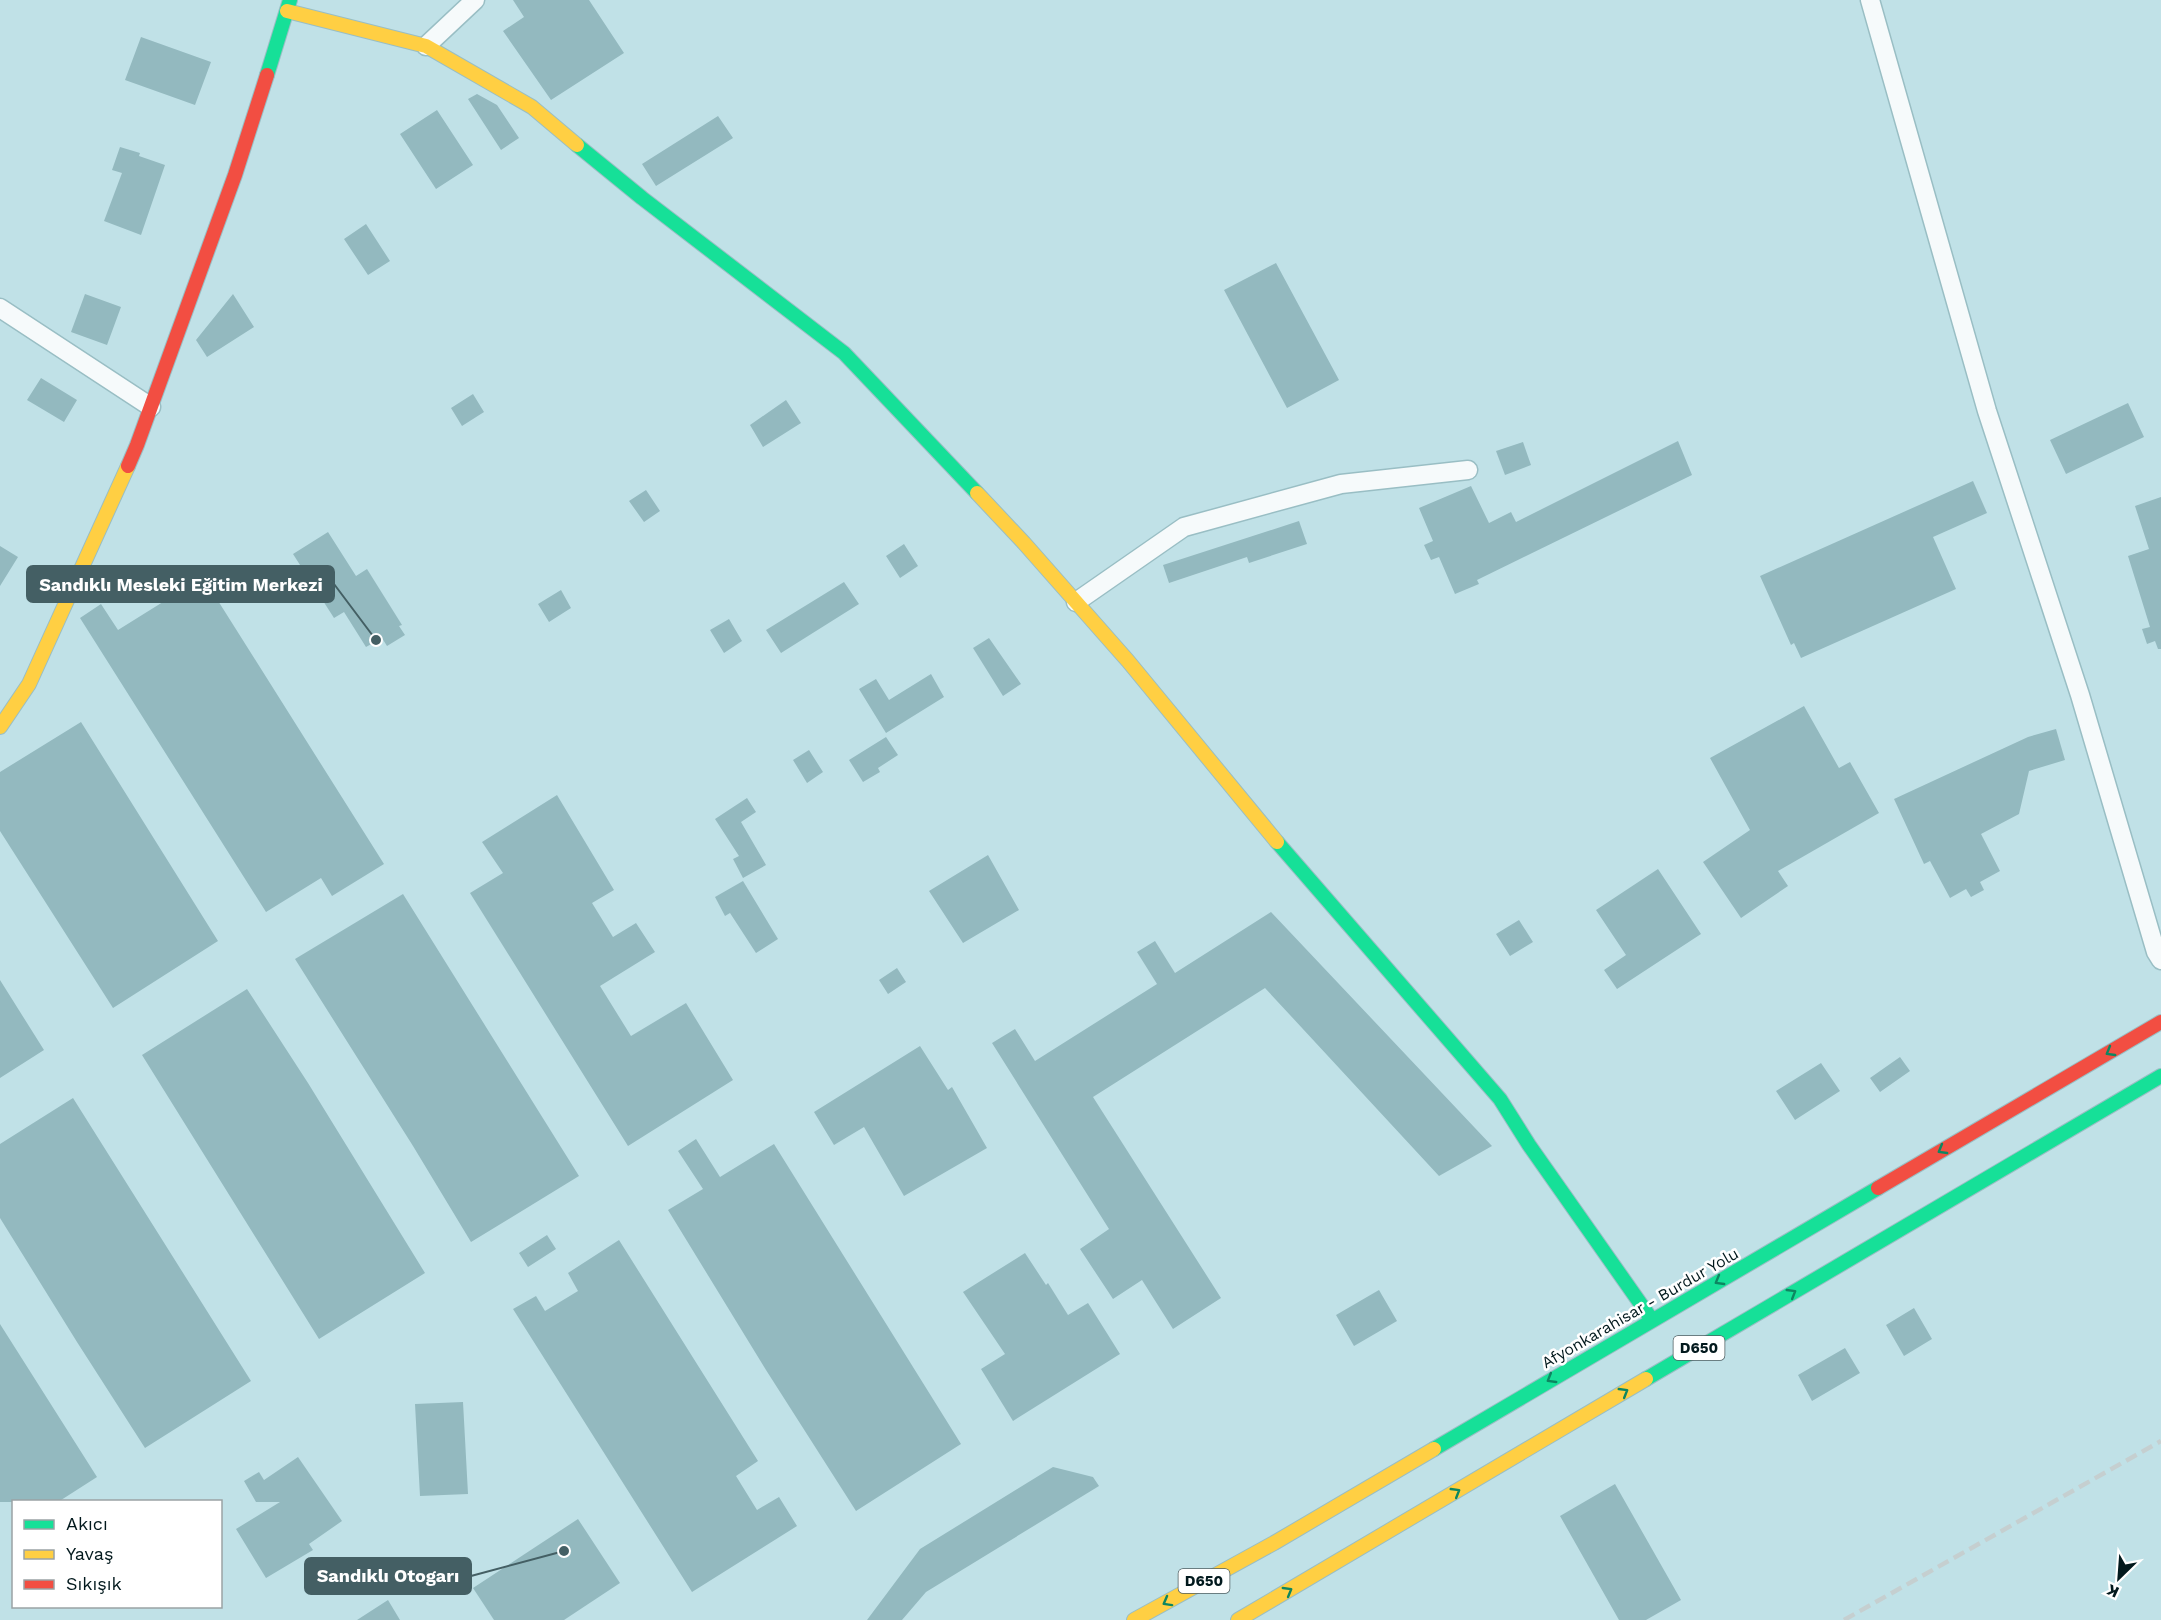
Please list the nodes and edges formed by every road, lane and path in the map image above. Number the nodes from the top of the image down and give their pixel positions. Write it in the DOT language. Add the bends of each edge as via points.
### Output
graph roads {
  1 [pos="475,0"];
  2 [pos="1870,0"];
  3 [pos="289,6"];
  4 [pos="426,46"];
  5 [pos="0,308"];
  6 [pos="151,407"];
  7 [pos="1468,471"];
  8 [pos="1076,602"];
  9 [pos="0,727"];
  10 [pos="2161,960"];
  11 [pos="2161,1022"];
  12 [pos="2161,1076"];
  13 [pos="1652,1320"];
  14 [pos="1134,1620"];
  15 [pos="1238,1620"];
  1 -- 4 [label="street"];
  2 -- 10 [label="street" via="1987,411"];
  3 -- 4 [label="main road"];
  3 -- 6 [label="main road" via="235,175"];
  4 -- 8 [label="main road" via="532,107 642,198 844,353"];
  5 -- 6 [label="street"];
  6 -- 9 [label="main road" via="138,445 29,684"];
  7 -- 8 [label="street" via="1341,484 1184,526"];
  8 -- 13 [label="main road" via="1252,813 1500,1099"];
  11 -- 13 [label="main road, Afyonkarahisar - Burdur Yolu / D650, one-way"];
  15 -- 12 [label="main road, D650, one-way"];
  13 -- 14 [label="main road, Afyonkarahisar - Burdur Yolu / D650, one-way" via="1274,1543"];
}
